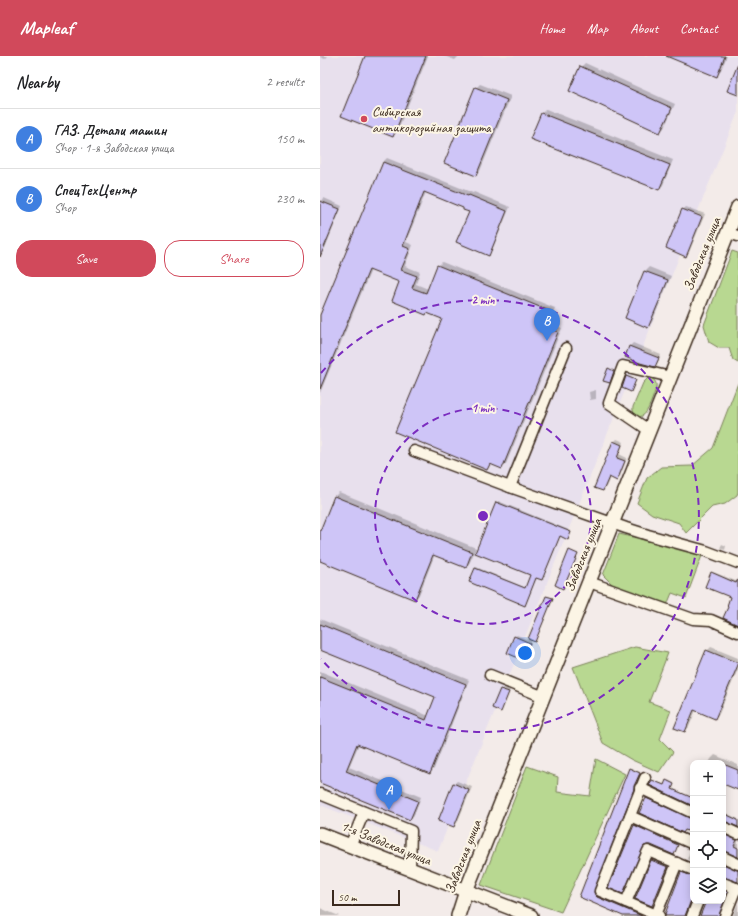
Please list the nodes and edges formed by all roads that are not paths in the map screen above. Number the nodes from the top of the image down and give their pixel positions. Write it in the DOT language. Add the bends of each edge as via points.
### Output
graph roads {
  1 [pos="738,207"];
  2 [pos="733,235"];
  3 [pos="566,348"];
  4 [pos="671,377"];
  5 [pos="650,431"];
  6 [pos="414,451"];
  7 [pos="510,487"];
  8 [pos="613,524"];
  9 [pos="738,562"];
  10 [pos="589,582"];
  11 [pos="738,632"];
  12 [pos="490,676"];
  13 [pos="544,697"];
  14 [pos="644,778"];
  15 [pos="640,788"];
  16 [pos="320,794"];
  17 [pos="364,812"];
  18 [pos="690,812"];
  19 [pos="630,816"];
  20 [pos="726,828"];
  21 [pos="320,834"];
  22 [pos="738,834"];
  23 [pos="690,843"];
  24 [pos="350,846"];
  25 [pos="726,858"];
  26 [pos="677,863"];
  27 [pos="738,864"];
  28 [pos="410,869"];
  29 [pos="690,869"];
  30 [pos="726,884"];
  31 [pos="737,889"];
  32 [pos="466,891"];
  33 [pos="626,902"];
  34 [pos="697,904"];
  35 [pos="458,916"];
  36 [pos="530,916"];
  37 [pos="658,916"];
  38 [pos="692,916"];
  39 [pos="725,916"];
  1 -- 2 [label="main road, Заводская улица"];
  2 -- 4 [label="main road, Заводская улица"];
  3 -- 7 [label="street"];
  4 -- 5 [label="main road, Заводская улица"];
  4 -- 5 [label="street" via="623,366 609,403"];
  5 -- 8 [label="main road, Заводская улица"];
  6 -- 7 [label="street"];
  7 -- 8 [label="street"];
  8 -- 9 [label="street"];
  8 -- 10 [label="main road, Заводская улица"];
  10 -- 11 [label="street" via="693,619 711,620"];
  10 -- 13 [label="main road, Заводская улица"];
  12 -- 13 [label="street"];
  13 -- 32 [label="main road, Заводская улица"];
  14 -- 15 [label="street"];
  15 -- 18 [label="street"];
  15 -- 19 [label="street"];
  16 -- 17 [label="street"];
  17 -- 24 [label="street"];
  17 -- 28 [label="street" via="411,831"];
  19 -- 23 [label="street"];
  19 -- 33 [label="street" via="600,891"];
  20 -- 22 [label="street"];
  21 -- 24 [label="main road, 1-я Заводская улица"];
  24 -- 28 [label="main road, 1-я Заводская улица"];
  25 -- 27 [label="street"];
  26 -- 29 [label="street"];
  26 -- 33 [label="street" via="648,850"];
  26 -- 37 [label="street"];
  28 -- 32 [label="main road, 1-я Заводская улица"];
  30 -- 31 [label="street"];
  31 -- 39 [label="street"];
  32 -- 35 [label="main road, Заводская улица"];
  32 -- 36 [label="main road, 1-я Заводская улица"];
  33 -- 37 [label="street"];
  34 -- 38 [label="street"];
}
